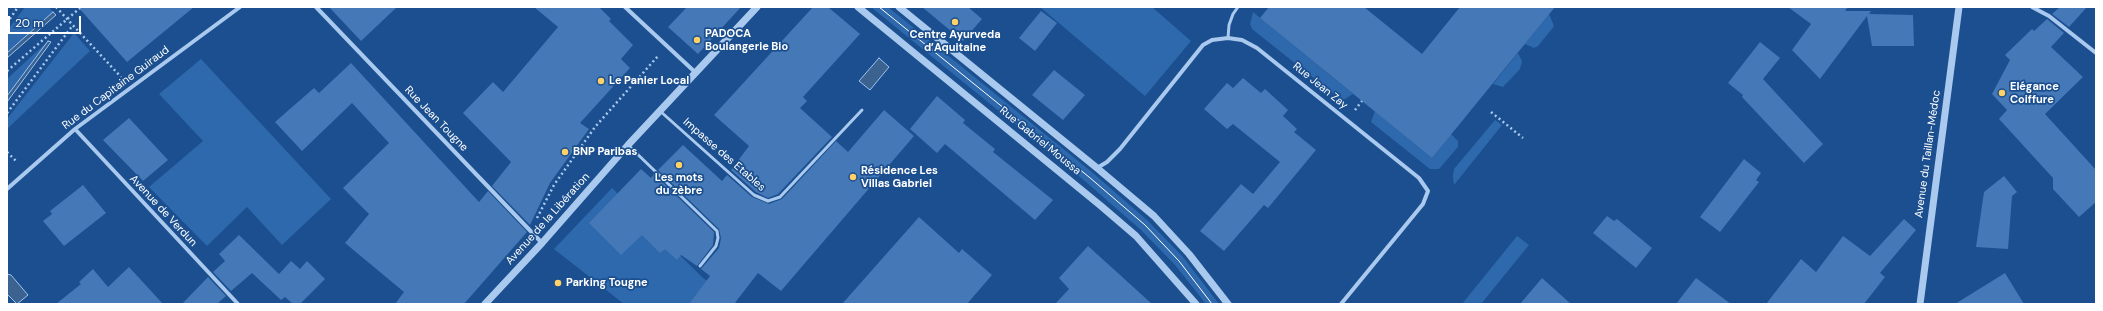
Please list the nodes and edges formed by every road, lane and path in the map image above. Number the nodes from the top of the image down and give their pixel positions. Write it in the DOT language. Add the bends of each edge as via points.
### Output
graph roads {
  1 [pos="18,7"];
  2 [pos="56,7"];
  3 [pos="240,7"];
  4 [pos="316,7"];
  5 [pos="625,7"];
  6 [pos="757,7"];
  7 [pos="858,7"];
  8 [pos="899,7"];
  9 [pos="1238,7"];
  10 [pos="1959,7"];
  11 [pos="2032,7"];
  12 [pos="80,8"];
  13 [pos="68,19"];
  14 [pos="7,23"];
  15 [pos="73,25"];
  16 [pos="1228,38"];
  17 [pos="666,46"];
  18 [pos="2096,53"];
  19 [pos="7,71"];
  20 [pos="696,73"];
  21 [pos="131,88"];
  22 [pos="862,110"];
  23 [pos="660,111"];
  24 [pos="1492,112"];
  25 [pos="7,113"];
  26 [pos="75,129"];
  27 [pos="1524,138"];
  28 [pos="628,145"];
  29 [pos="1097,168"];
  30 [pos="7,189"];
  31 [pos="529,230"];
  32 [pos="542,243"];
  33 [pos="700,266"];
  34 [pos="238,304"];
  35 [pos="485,304"];
  36 [pos="1196,304"];
  37 [pos="1228,304"];
  38 [pos="1341,304"];
  39 [pos="1920,304"];
  1 -- 14 [label="path"];
  2 -- 13 [label="path"];
  3 -- 21 [label="street, Rue du Capitaine Guiraud"];
  4 -- 31 [label="street, Rue Jean Tougne"];
  5 -- 17 [label="street"];
  6 -- 20 [label="street, Avenue de la Libération"];
  7 -- 36 [label="street, Rue Gabriel Moussa" via="1102,206 1136,236"];
  8 -- 29 [label="street, Rue Gabriel Moussa"];
  9 -- 16 [label="lane" via="1232,14"];
  10 -- 39 [label="street, Avenue du Taillan-Médoc"];
  11 -- 18 [label="street" via="2055,21"];
  12 -- 13 [label="path"];
  13 -- 15 [label="path"];
  13 -- 19 [label="path"];
  15 -- 21 [label="path"];
  15 -- 25 [label="path"];
  16 -- 29 [label="street, Rue Jean Zay" via="1212,40 1203,45 1120,149"];
  16 -- 38 [label="street, Rue Jean Zay" via="1242,40 1257,48 1419,178 1428,192 1423,204"];
  17 -- 20 [label="street"];
  17 -- 31 [label="path" via="595,127 554,185"];
  20 -- 23 [label="street, Avenue de la Libération"];
  21 -- 26 [label="street, Rue du Capitaine Guiraud"];
  22 -- 23 [label="lane, Impasse des Etables" via="780,197 768,201 754,195"];
  23 -- 28 [label="street, Avenue de la Libération"];
  24 -- 27 [label="path"];
  26 -- 30 [label="street, Rue du Capitaine Guiraud"];
  26 -- 34 [label="street, Avenue de Verdun"];
  28 -- 32 [label="street, Avenue de la Libération"];
  28 -- 33 [label="lane" via="717,231 716,246"];
  29 -- 37 [label="street, Rue Gabriel Moussa" via="1154,216 1189,254"];
  31 -- 32 [label="street, Rue Jean Tougne"];
  32 -- 35 [label="street, Avenue de la Libération"];
}
